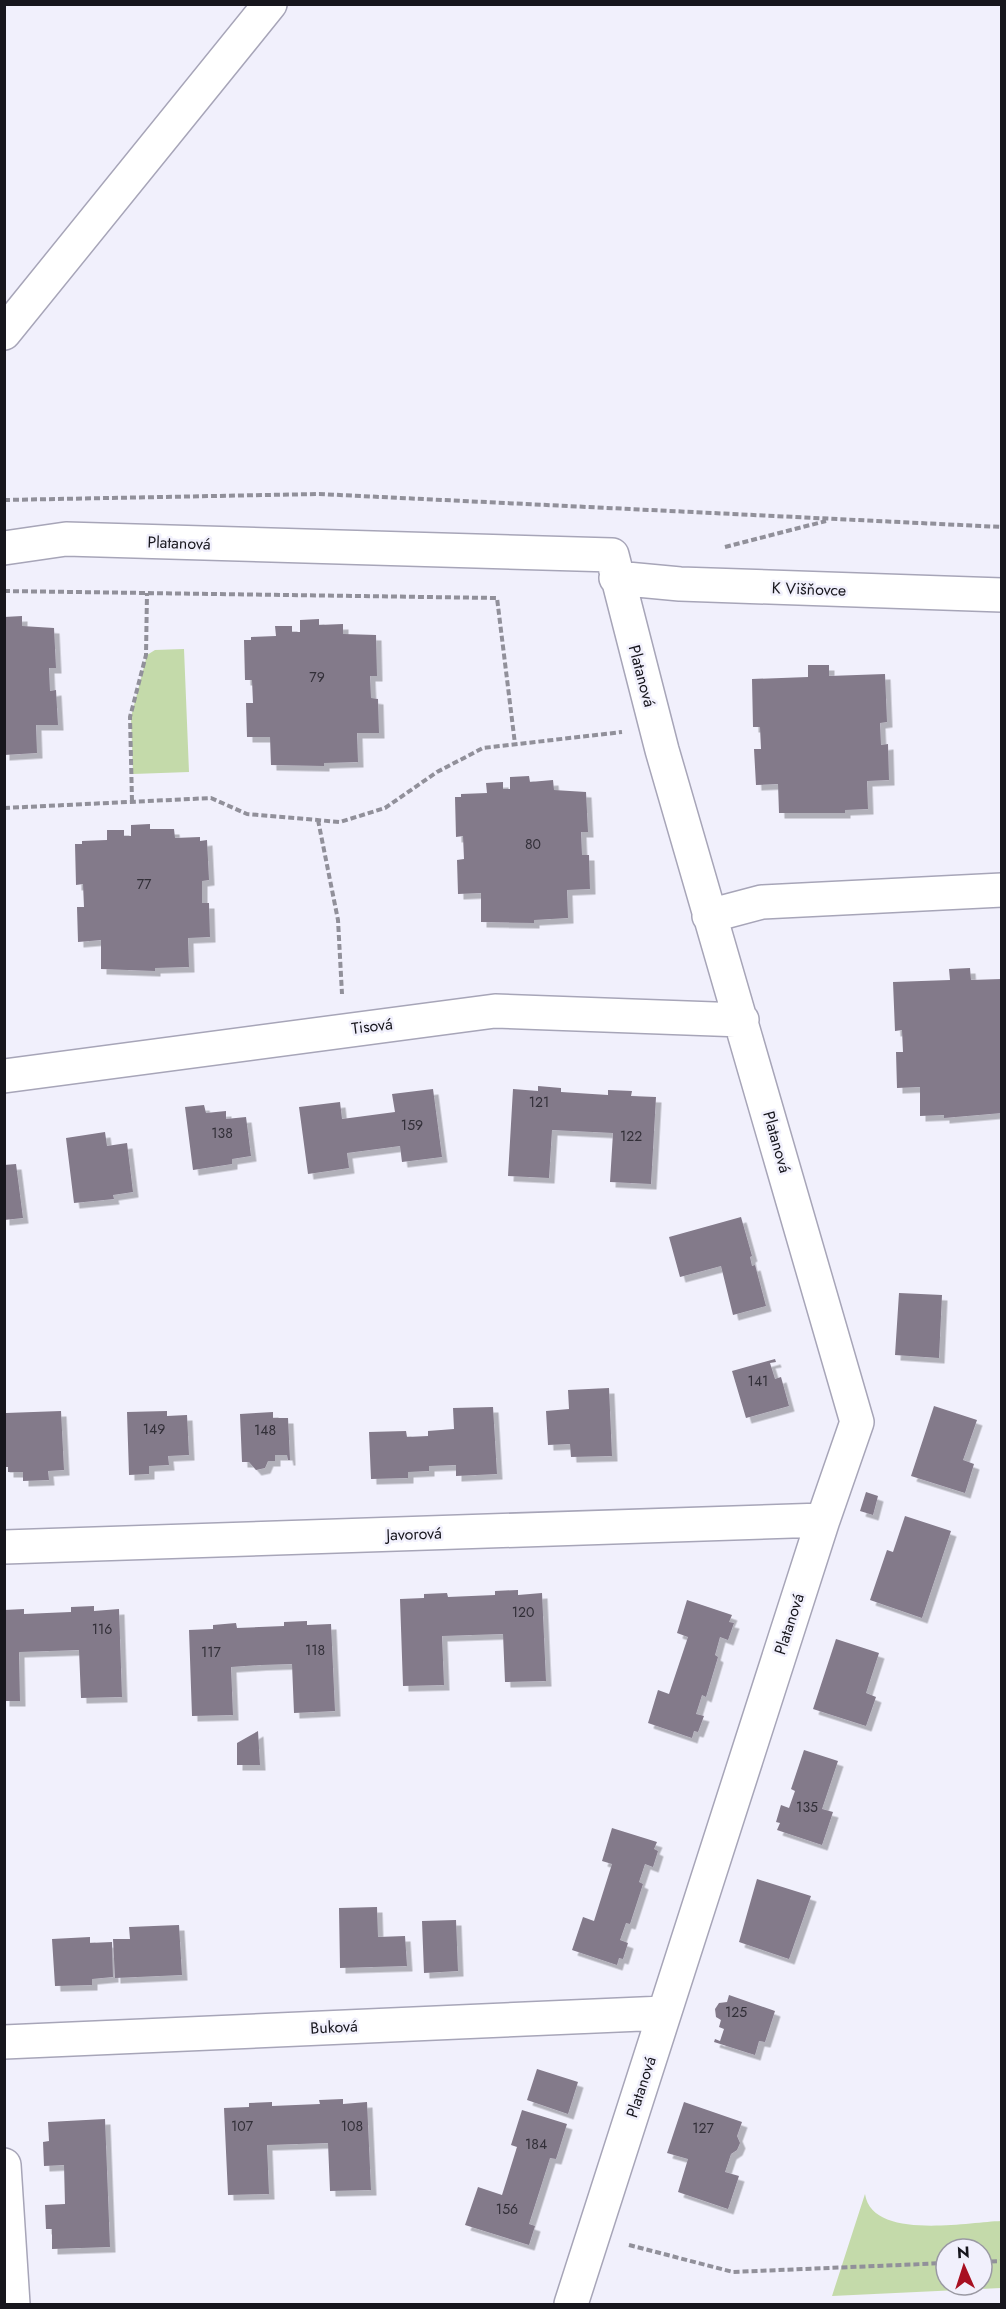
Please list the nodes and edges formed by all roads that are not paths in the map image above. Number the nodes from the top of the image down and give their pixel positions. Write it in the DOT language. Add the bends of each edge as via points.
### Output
graph roads {
  1 [pos="270,4"];
  2 [pos="4,333"];
  3 [pos="4,548"];
  4 [pos="616,578"];
  5 [pos="1002,595"];
  6 [pos="1002,890"];
  7 [pos="709,916"];
  8 [pos="742,1020"];
  9 [pos="4,1076"];
  10 [pos="823,1520"];
  11 [pos="4,1547"];
  12 [pos="664,2013"];
  13 [pos="4,2042"];
  14 [pos="4,2165"];
  15 [pos="13,2304"];
  16 [pos="571,2304"];
  1 -- 2 [label="street"];
  3 -- 4 [label="street, Platanová" via="66,539 612,555"];
  4 -- 5 [label="street, K Višňovce" via="680,584"];
  4 -- 7 [label="street, Platanová"];
  6 -- 7 [label="street" via="762,902"];
  7 -- 8 [label="street, Platanová"];
  8 -- 9 [label="street, Tisová" via="495,1011"];
  8 -- 10 [label="street, Platanová" via="857,1422"];
  10 -- 11 [label="street, Javorová"];
  10 -- 12 [label="street, Platanová"];
  12 -- 13 [label="street, Buková"];
  12 -- 16 [label="street, Platanová"];
  14 -- 15 [label="street"];
}
